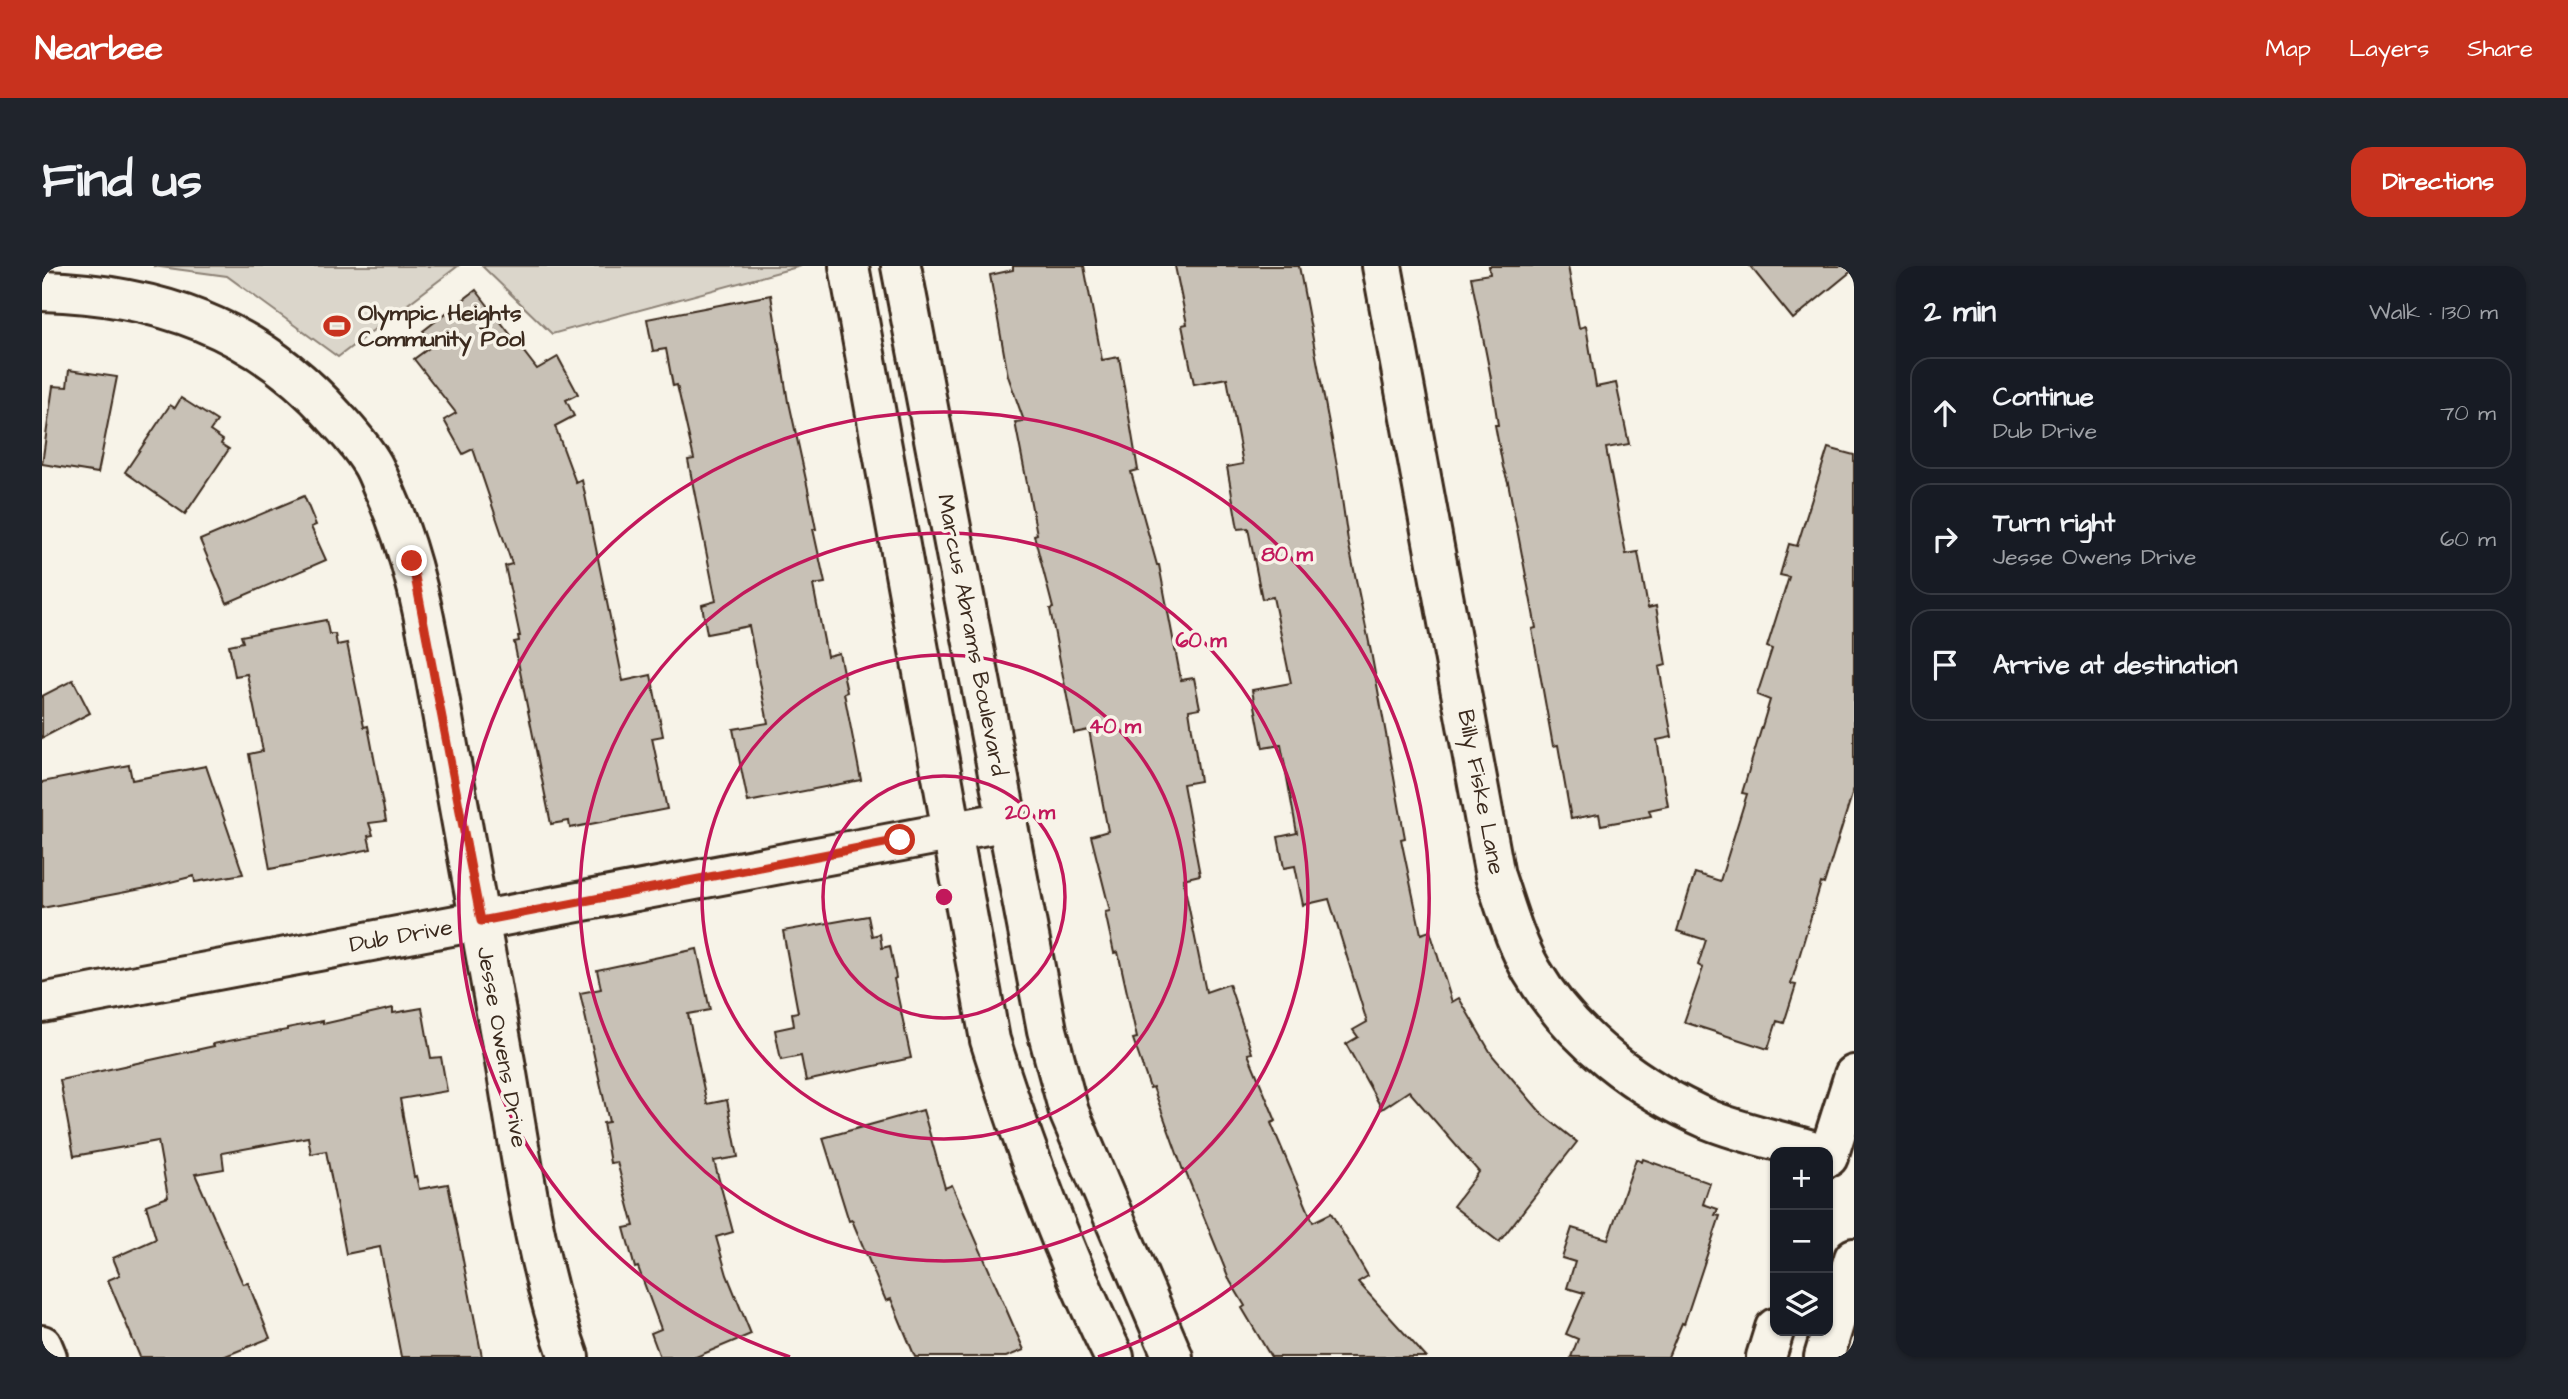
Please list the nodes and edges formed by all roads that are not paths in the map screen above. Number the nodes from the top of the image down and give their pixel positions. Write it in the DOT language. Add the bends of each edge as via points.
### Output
graph roads {
  1 [pos="849,266"];
  2 [pos="901,266"];
  3 [pos="1382,266"];
  4 [pos="42,292"];
  5 [pos="1008,821"];
  6 [pos="952,830"];
  7 [pos="481,921"];
  8 [pos="42,1003"];
  9 [pos="1854,1075"];
  10 [pos="1801,1147"];
  11 [pos="1831,1147"];
  12 [pos="1833,1158"];
  13 [pos="1854,1164"];
  14 [pos="1854,1258"];
  15 [pos="1773,1336"];
  16 [pos="42,1345"];
  17 [pos="47,1357"];
  18 [pos="569,1357"];
  19 [pos="1114,1357"];
  20 [pos="1173,1357"];
  21 [pos="1766,1357"];
  22 [pos="1824,1357"];
  1 -- 6 [label="street"];
  2 -- 5 [label="street, Marcus Abrams Boulevard"];
  3 -- 10 [label="street, Billy Fiske Lane" via="1495,876 1531,970 1559,1012 1649,1089 1712,1121"];
  4 -- 7 [label="street, Jesse Owens Drive" via="129,299 181,312 229,332 312,391 372,462 412,561"];
  5 -- 6 [label="street, Dub Drive"];
  5 -- 20 [label="street, Marcus Abrams Boulevard" via="1047,1030 1069,1112"];
  6 -- 7 [label="street, Dub Drive"];
  6 -- 19 [label="street" via="990,1040 1020,1137"];
  7 -- 8 [label="street, Dub Drive"];
  7 -- 18 [label="street, Jesse Owens Drive" via="538,1251"];
  9 -- 11 [label="street"];
  12 -- 13 [label="street"];
  14 -- 22 [label="street"];
  15 -- 21 [label="street"];
  16 -- 17 [label="street"];
}
